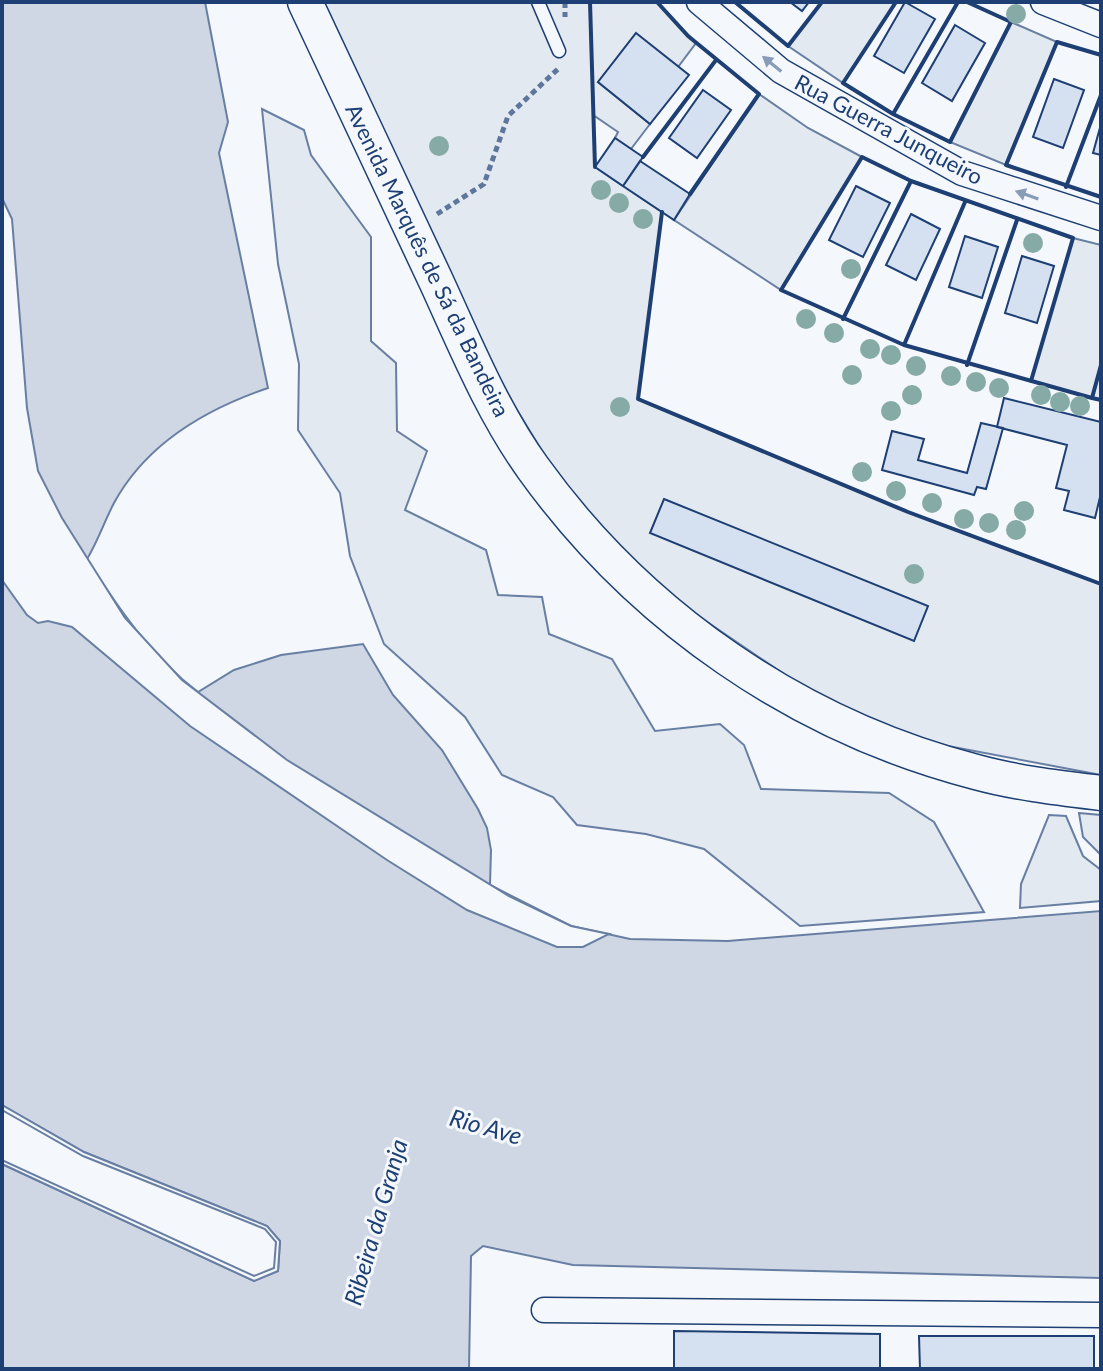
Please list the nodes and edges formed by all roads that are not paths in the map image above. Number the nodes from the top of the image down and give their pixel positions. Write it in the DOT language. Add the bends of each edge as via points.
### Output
graph roads {
  1 [pos="305,2"];
  2 [pos="538,2"];
  3 [pos="699,2"];
  4 [pos="1043,2"];
  5 [pos="1101,25"];
  6 [pos="563,55"];
  7 [pos="1101,218"];
  8 [pos="1101,793"];
  9 [pos="544,1310"];
  10 [pos="1101,1315"];
  1 -- 8 [label="main road, Avenida Marquês de Sá da Bandeira" via="490,396 532,466 588,539 662,609 807,709 904,751 978,773"];
  2 -- 6 [label="lane"];
  7 -- 3 [label="street, Rua Guerra Junqueiro, one-way" via="962,173 781,71"];
  4 -- 5 [label="street"];
  9 -- 10 [label="street"];
}
